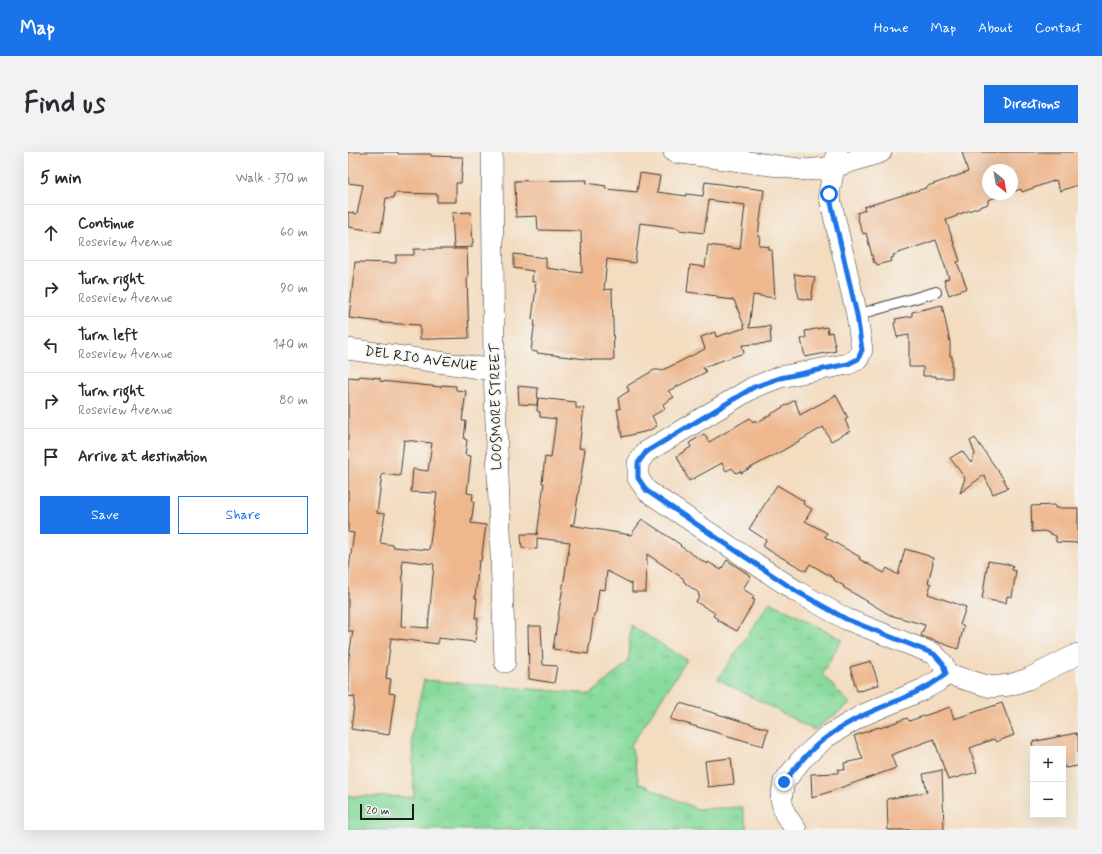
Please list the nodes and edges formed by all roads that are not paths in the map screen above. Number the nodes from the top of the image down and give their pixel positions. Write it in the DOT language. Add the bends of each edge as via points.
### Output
graph roads {
  1 [pos="492,152"];
  2 [pos="674,152"];
  3 [pos="881,152"];
  4 [pos="835,159"];
  5 [pos="936,292"];
  6 [pos="857,315"];
  7 [pos="348,349"];
  8 [pos="494,370"];
  9 [pos="1078,654"];
  10 [pos="504,662"];
  11 [pos="946,674"];
  12 [pos="796,830"];
  1 -- 8 [label="street, LOOSMORE STREET"];
  2 -- 4 [label="street" via="807,170"];
  3 -- 4 [label="street"];
  4 -- 6 [label="street" via="829,194"];
  5 -- 6 [label="lane"];
  6 -- 11 [label="street" via="862,350 858,359 848,364 780,378 754,387 646,452 638,463 638,478 647,491 796,591 846,619 934,654 943,664"];
  7 -- 8 [label="street, DEL RIO AVENUE"];
  8 -- 10 [label="street, LOOSMORE STREET"];
  9 -- 11 [label="street" via="1028,679 1010,685 991,687"];
  11 -- 12 [label="street" via="922,690 863,716 826,737 802,760 784,782 781,799 785,814"];
}
